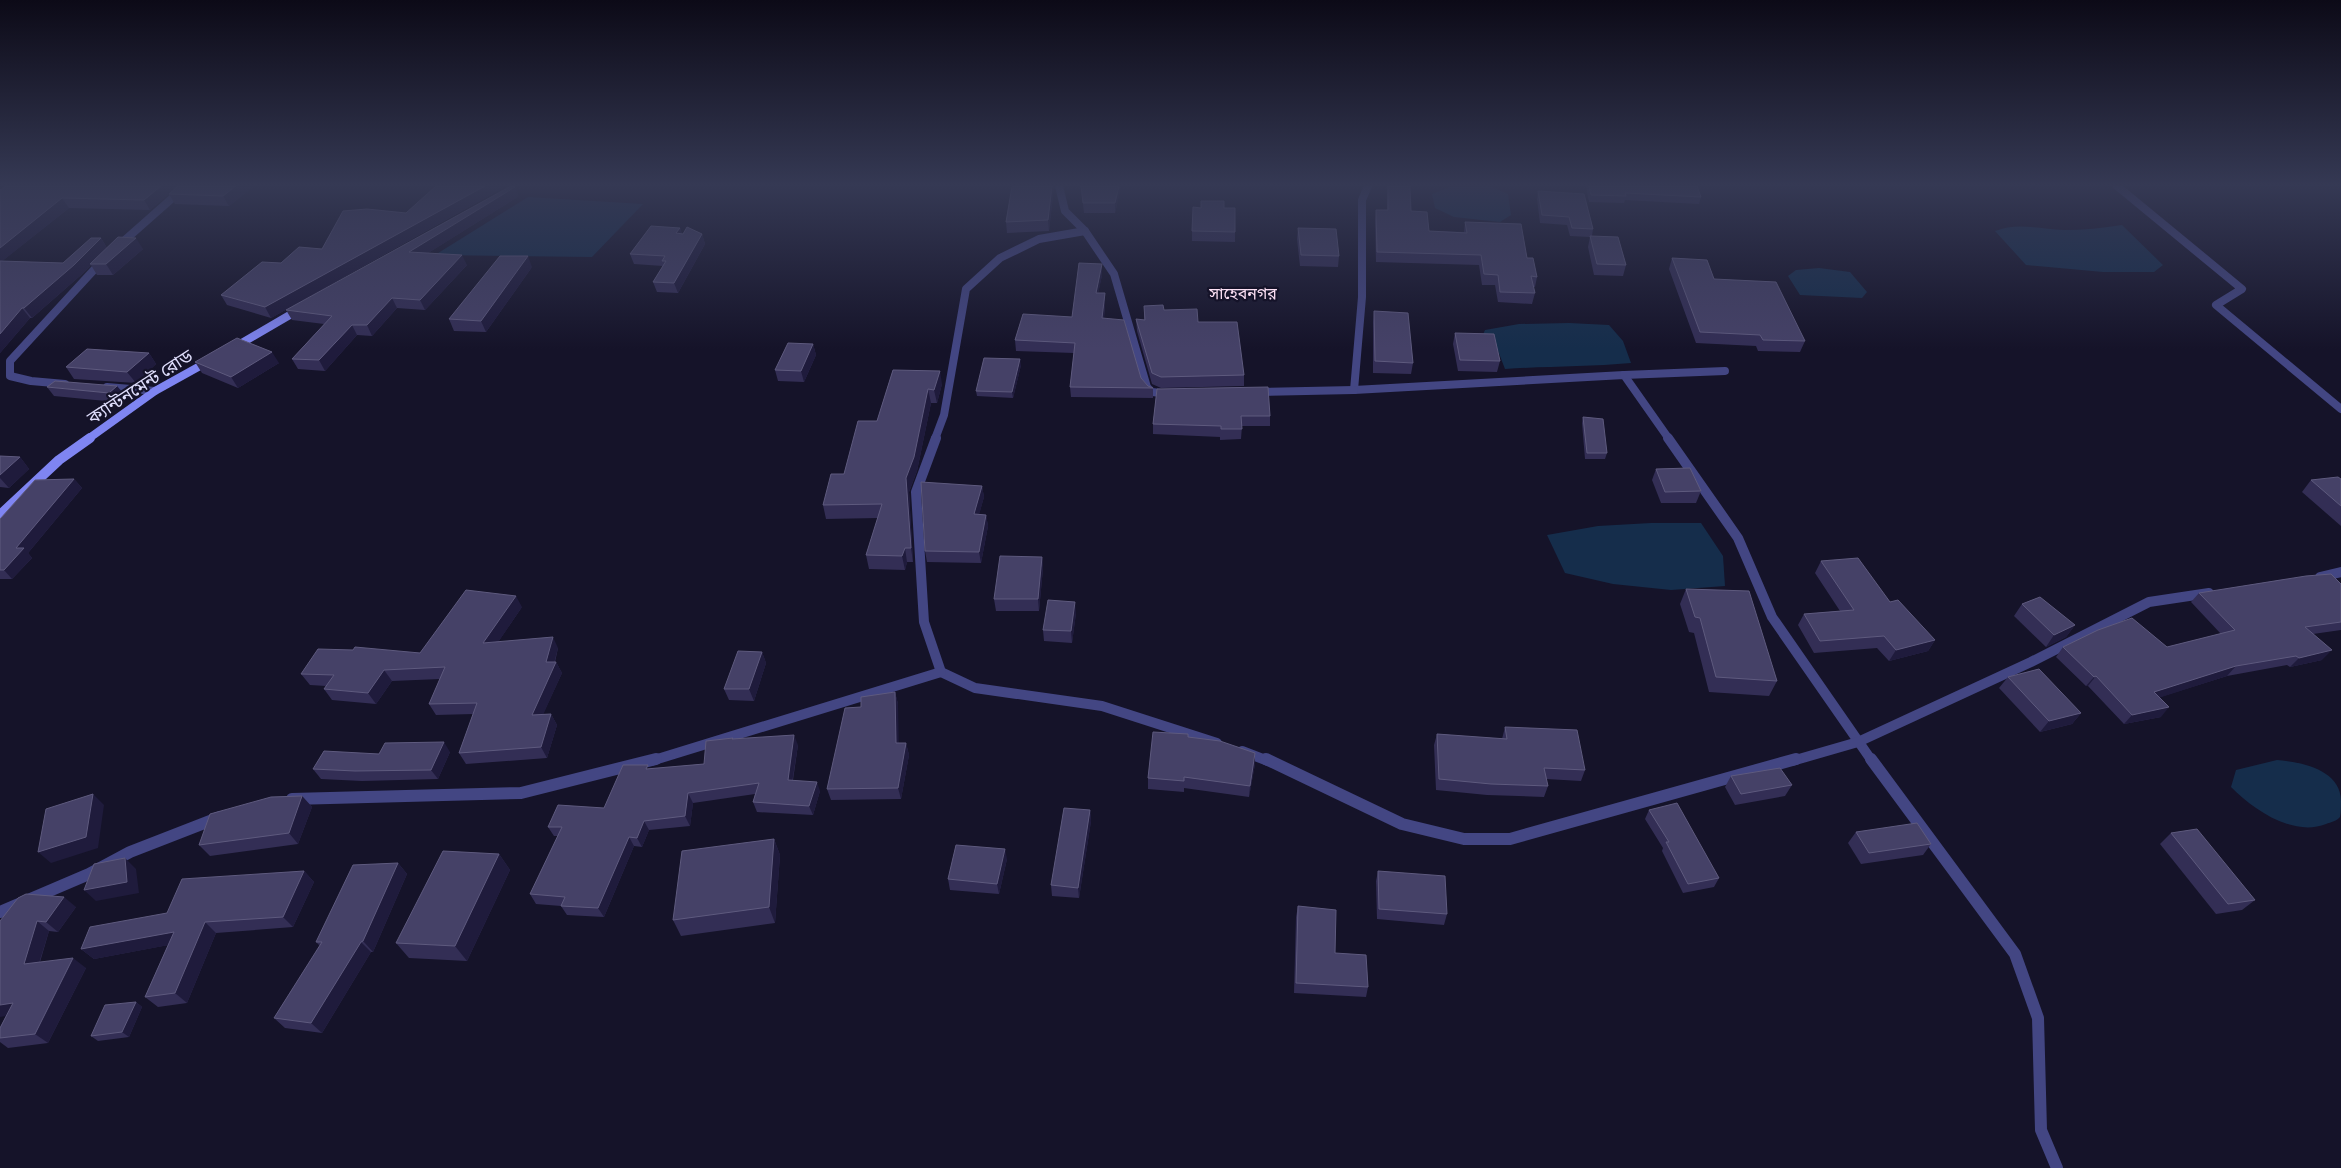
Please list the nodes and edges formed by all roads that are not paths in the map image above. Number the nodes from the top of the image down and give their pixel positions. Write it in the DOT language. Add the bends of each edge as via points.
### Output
graph roads {
  1 [pos="125,241"];
  2 [pos="1036,241"];
  3 [pos="1091,241"];
  4 [pos="1362,241"];
  5 [pos="2184,241"];
  6 [pos="308,304"];
  7 [pos="231,349"];
  8 [pos="214,358"];
  9 [pos="1725,371"];
  10 [pos="1624,375"];
  11 [pos="79,385"];
  12 [pos="98,387"];
  13 [pos="1354,390"];
  14 [pos="155,391"];
  15 [pos="1247,392"];
  16 [pos="1180,394"];
  17 [pos="2341,409"];
  18 [pos="0,515"];
  19 [pos="2341,572"];
  20 [pos="2304,579"];
  21 [pos="2217,592"];
  22 [pos="941,672"];
  23 [pos="1858,742"];
  24 [pos="279,800"];
  25 [pos="234,812"];
  26 [pos="0,912"];
  27 [pos="2058,1168"];
  1 -- 11 [label="street" via="10,361 10,376"];
  2 -- 22 [label="street" via="1000,258 966,289 944,415 916,492 924,622"];
  3 -- 16 [label="street" via="1114,274 1147,387 1160,394"];
  4 -- 13 [label="street" via="1362,296"];
  5 -- 17 [label="street" via="2242,288 2216,304"];
  6 -- 7 [label="main road"];
  8 -- 14 [label="main road, ক্যান্টনমেন্ট রোড"];
  9 -- 10 [label="street"];
  10 -- 13 [label="street"];
  10 -- 23 [label="street" via="1738,538 1772,617"];
  12 -- 14 [label="street"];
  13 -- 15 [label="street"];
  14 -- 18 [label="main road, ক্যান্টনমেন্ট রোড" via="59,460"];
  19 -- 20 [label="street"];
  21 -- 23 [label="street" via="2149,602 2032,662"];
  22 -- 23 [label="street" via="975,688 1102,706 1259,756 1402,824 1464,839 1510,839"];
  22 -- 24 [label="street" via="656,760 521,793"];
  23 -- 27 [label="street" via="2015,954 2038,1018 2041,1130"];
  25 -- 26 [label="street" via="130,852 90,874"];
}
